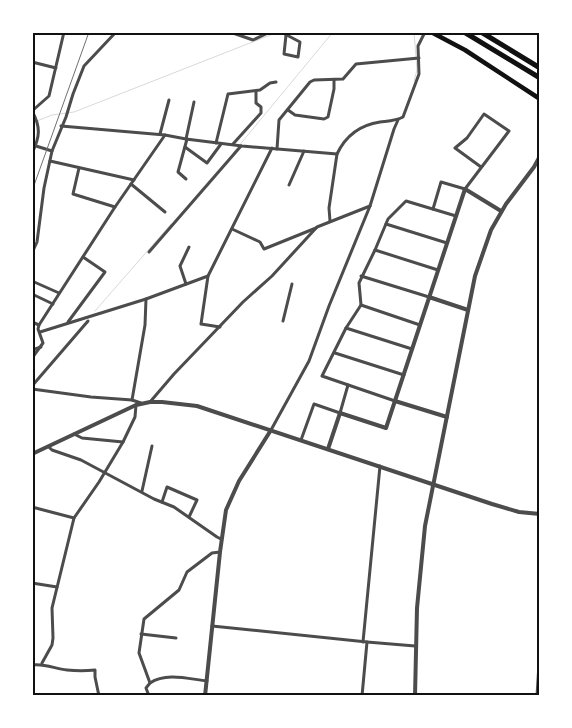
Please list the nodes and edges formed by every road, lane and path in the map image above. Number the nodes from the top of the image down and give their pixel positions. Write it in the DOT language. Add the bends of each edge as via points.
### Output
graph roads {
  1 [pos="34,32"];
  2 [pos="64,32"];
  3 [pos="116,32"];
  4 [pos="230,32"];
  5 [pos="270,32"];
  6 [pos="281,32"];
  7 [pos="425,32"];
  8 [pos="431,32"];
  9 [pos="464,32"];
  10 [pos="481,32"];
  11 [pos="286,35"];
  12 [pos="32,37"];
  13 [pos="419,58"];
  14 [pos="32,62"];
  15 [pos="56,68"];
  16 [pos="540,68"];
  17 [pos="540,78"];
  18 [pos="334,80"];
  19 [pos="276,82"];
  20 [pos="256,91"];
  21 [pos="540,99"];
  22 [pos="169,100"];
  23 [pos="194,102"];
  24 [pos="288,110"];
  25 [pos="32,111"];
  26 [pos="398,120"];
  27 [pos="61,126"];
  28 [pos="160,134"];
  29 [pos="165,135"];
  30 [pos="187,139"];
  31 [pos="216,142"];
  32 [pos="221,143"];
  33 [pos="233,144"];
  34 [pos="36,146"];
  35 [pos="242,146"];
  36 [pos="185,147"];
  37 [pos="272,148"];
  38 [pos="277,149"];
  39 [pos="52,151"];
  40 [pos="304,151"];
  41 [pos="32,153"];
  42 [pos="337,154"];
  43 [pos="540,156"];
  44 [pos="50,161"];
  45 [pos="481,167"];
  46 [pos="79,168"];
  47 [pos="186,179"];
  48 [pos="134,180"];
  49 [pos="131,184"];
  50 [pos="289,185"];
  51 [pos="465,189"];
  52 [pos="370,206"];
  53 [pos="115,207"];
  54 [pos="433,209"];
  55 [pos="501,211"];
  56 [pos="165,212"];
  57 [pos="456,216"];
  58 [pos="330,222"];
  59 [pos="386,224"];
  60 [pos="317,227"];
  61 [pos="232,229"];
  62 [pos="447,244"];
  63 [pos="189,247"];
  64 [pos="375,250"];
  65 [pos="149,252"];
  66 [pos="32,253"];
  67 [pos="83,257"];
  68 [pos="438,270"];
  69 [pos="208,276"];
  70 [pos="361,276"];
  71 [pos="32,281"];
  72 [pos="186,284"];
  73 [pos="292,284"];
  74 [pos="59,293"];
  75 [pos="32,294"];
  76 [pos="430,297"];
  77 [pos="146,299"];
  78 [pos="53,304"];
  79 [pos="361,305"];
  80 [pos="468,310"];
  81 [pos="88,321"];
  82 [pos="283,321"];
  83 [pos="32,322"];
  84 [pos="67,322"];
  85 [pos="39,325"];
  86 [pos="420,325"];
  87 [pos="220,327"];
  88 [pos="346,328"];
  89 [pos="40,332"];
  90 [pos="42,347"];
  91 [pos="412,349"];
  92 [pos="32,350"];
  93 [pos="335,353"];
  94 [pos="32,358"];
  95 [pos="404,375"];
  96 [pos="348,385"];
  97 [pos="32,388"];
  98 [pos="132,400"];
  99 [pos="395,400"];
  100 [pos="150,402"];
  101 [pos="141,403"];
  102 [pos="136,405"];
  103 [pos="340,413"];
  104 [pos="447,417"];
  105 [pos="271,430"];
  106 [pos="74,434"];
  107 [pos="301,440"];
  108 [pos="123,442"];
  109 [pos="49,446"];
  110 [pos="152,446"];
  111 [pos="328,449"];
  112 [pos="32,454"];
  113 [pos="380,466"];
  114 [pos="105,472"];
  115 [pos="433,484"];
  116 [pos="142,491"];
  117 [pos="162,502"];
  118 [pos="32,508"];
  119 [pos="540,514"];
  120 [pos="189,517"];
  121 [pos="74,518"];
  122 [pos="221,538"];
  123 [pos="220,552"];
  124 [pos="32,583"];
  125 [pos="57,587"];
  126 [pos="212,626"];
  127 [pos="141,634"];
  128 [pos="176,638"];
  129 [pos="365,642"];
  130 [pos="415,646"];
  131 [pos="540,648"];
  132 [pos="42,664"];
  133 [pos="32,666"];
  134 [pos="207,681"];
  135 [pos="150,683"];
  136 [pos="99,696"];
  137 [pos="149,696"];
  138 [pos="205,696"];
  139 [pos="362,696"];
  140 [pos="415,696"];
  141 [pos="537,696"];
  1 -- 12 [label="street"];
  2 -- 15 [label="street"];
  3 -- 27 [label="street" via="84,66"];
  4 -- 5 [label="street" via="253,40"];
  6 -- 11 [label="street"];
  7 -- 13 [label="street" via="419,43"];
  8 -- 21 [label="main road"];
  9 -- 17 [label="highway"];
  10 -- 16 [label="highway"];
  11 -- 11 [label="street" via="300,42 298,57 284,54"];
  13 -- 18 [label="street" via="356,64 343,79"];
  13 -- 26 [label="street" via="419,74 403,117"];
  14 -- 15 [label="street"];
  15 -- 25 [label="street" via="50,96"];
  18 -- 24 [label="street" via="310,82"];
  18 -- 24 [label="street" via="328,117 295,116"];
  19 -- 20 [label="street"];
  20 -- 31 [label="street" via="228,94"];
  20 -- 33 [label="street" via="256,103 261,107 261,114"];
  22 -- 28 [label="street"];
  23 -- 30 [label="street"];
  24 -- 38 [label="street" via="280,120"];
  25 -- 34 [label="street" via="39,127"];
  26 -- 42 [label="street" via="361,127"];
  26 -- 52 [label="street"];
  27 -- 28 [label="street"];
  27 -- 39 [label="street"];
  28 -- 29 [label="street"];
  29 -- 30 [label="street"];
  29 -- 48 [label="street"];
  30 -- 31 [label="street"];
  30 -- 36 [label="street"];
  31 -- 32 [label="street"];
  32 -- 33 [label="street"];
  32 -- 36 [label="street" via="206,163"];
  33 -- 35 [label="street"];
  34 -- 39 [label="street"];
  34 -- 41 [label="street"];
  35 -- 37 [label="street"];
  35 -- 65 [label="street"];
  36 -- 47 [label="street" via="178,172"];
  37 -- 38 [label="street"];
  37 -- 61 [label="street"];
  38 -- 40 [label="street"];
  39 -- 44 [label="street"];
  40 -- 42 [label="street"];
  40 -- 50 [label="street"];
  42 -- 58 [label="street"];
  43 -- 55 [label="street"];
  44 -- 46 [label="street"];
  44 -- 66 [label="street" via="38,242"];
  45 -- 45 [label="street" via="509,131 484,114 467,138 455,148"];
  45 -- 51 [label="street"];
  46 -- 48 [label="street"];
  46 -- 53 [label="street" via="73,194"];
  48 -- 49 [label="street"];
  49 -- 53 [label="street"];
  49 -- 56 [label="street"];
  51 -- 54 [label="street" via="441,182"];
  51 -- 55 [label="street"];
  51 -- 57 [label="street"];
  52 -- 58 [label="street"];
  52 -- 105 [label="street" via="309,361"];
  53 -- 67 [label="street"];
  54 -- 57 [label="street"];
  54 -- 59 [label="street" via="406,200"];
  55 -- 80 [label="street" via="483,249"];
  57 -- 62 [label="street"];
  58 -- 60 [label="street"];
  59 -- 62 [label="street"];
  59 -- 64 [label="street"];
  60 -- 61 [label="street" via="264,249 260,242"];
  60 -- 87 [label="street"];
  61 -- 69 [label="street"];
  62 -- 68 [label="street"];
  63 -- 72 [label="street" via="180,266"];
  64 -- 68 [label="street"];
  64 -- 70 [label="street"];
  67 -- 74 [label="street"];
  67 -- 84 [label="street" via="106,272"];
  68 -- 76 [label="street"];
  69 -- 72 [label="street"];
  69 -- 87 [label="street" via="201,324"];
  70 -- 76 [label="street"];
  70 -- 79 [label="street"];
  71 -- 74 [label="street"];
  72 -- 77 [label="street"];
  73 -- 82 [label="street"];
  74 -- 78 [label="street"];
  75 -- 78 [label="street"];
  76 -- 80 [label="street"];
  76 -- 86 [label="street"];
  77 -- 84 [label="street"];
  77 -- 98 [label="street" via="145,325"];
  78 -- 85 [label="street"];
  79 -- 86 [label="street"];
  79 -- 88 [label="street"];
  80 -- 104 [label="street"];
  81 -- 97 [label="street"];
  83 -- 85 [label="street"];
  84 -- 89 [label="street"];
  85 -- 89 [label="street"];
  86 -- 91 [label="street"];
  87 -- 100 [label="street"];
  88 -- 91 [label="street"];
  88 -- 93 [label="street"];
  89 -- 90 [label="street"];
  90 -- 92 [label="street"];
  90 -- 94 [label="street"];
  91 -- 95 [label="street"];
  93 -- 95 [label="street"];
  93 -- 96 [label="street" via="322,376"];
  95 -- 99 [label="street"];
  96 -- 99 [label="street"];
  96 -- 103 [label="street"];
  97 -- 98 [label="street" via="91,398"];
  98 -- 101 [label="street"];
  99 -- 103 [label="street" via="386,428"];
  99 -- 104 [label="street"];
  100 -- 101 [label="street"];
  100 -- 105 [label="street" via="197,406"];
  101 -- 102 [label="street"];
  102 -- 106 [label="street"];
  102 -- 108 [label="street" via="136,417"];
  103 -- 107 [label="street" via="314,404"];
  103 -- 111 [label="street"];
  104 -- 115 [label="street"];
  105 -- 107 [label="street"];
  105 -- 122 [label="street" via="230,500"];
  106 -- 108 [label="street" via="82,438"];
  106 -- 109 [label="street"];
  107 -- 111 [label="street"];
  108 -- 114 [label="street"];
  109 -- 112 [label="street"];
  109 -- 114 [label="street"];
  110 -- 116 [label="street"];
  111 -- 113 [label="street"];
  113 -- 115 [label="street"];
  113 -- 129 [label="street"];
  114 -- 116 [label="street"];
  114 -- 121 [label="street"];
  115 -- 119 [label="street" via="520,512"];
  115 -- 130 [label="street" via="420,570"];
  116 -- 117 [label="street"];
  117 -- 120 [label="street"];
  117 -- 120 [label="street" via="167,487 197,500"];
  118 -- 121 [label="street"];
  120 -- 122 [label="street"];
  121 -- 125 [label="street"];
  122 -- 123 [label="street"];
  123 -- 126 [label="street"];
  123 -- 127 [label="street" via="212,553 188,572 178,590 144,619"];
  124 -- 125 [label="street"];
  125 -- 132 [label="street" via="52,608 52,644"];
  126 -- 129 [label="street"];
  126 -- 134 [label="street"];
  127 -- 128 [label="street"];
  127 -- 135 [label="street" via="139,654"];
  129 -- 130 [label="street"];
  129 -- 139 [label="street"];
  130 -- 140 [label="street"];
  131 -- 141 [label="street"];
  132 -- 133 [label="street"];
  132 -- 136 [label="street" via="67,670 95,670"];
  134 -- 135 [label="street" via="170,677"];
  134 -- 138 [label="street"];
  135 -- 137 [label="street" via="146,688"];
}
